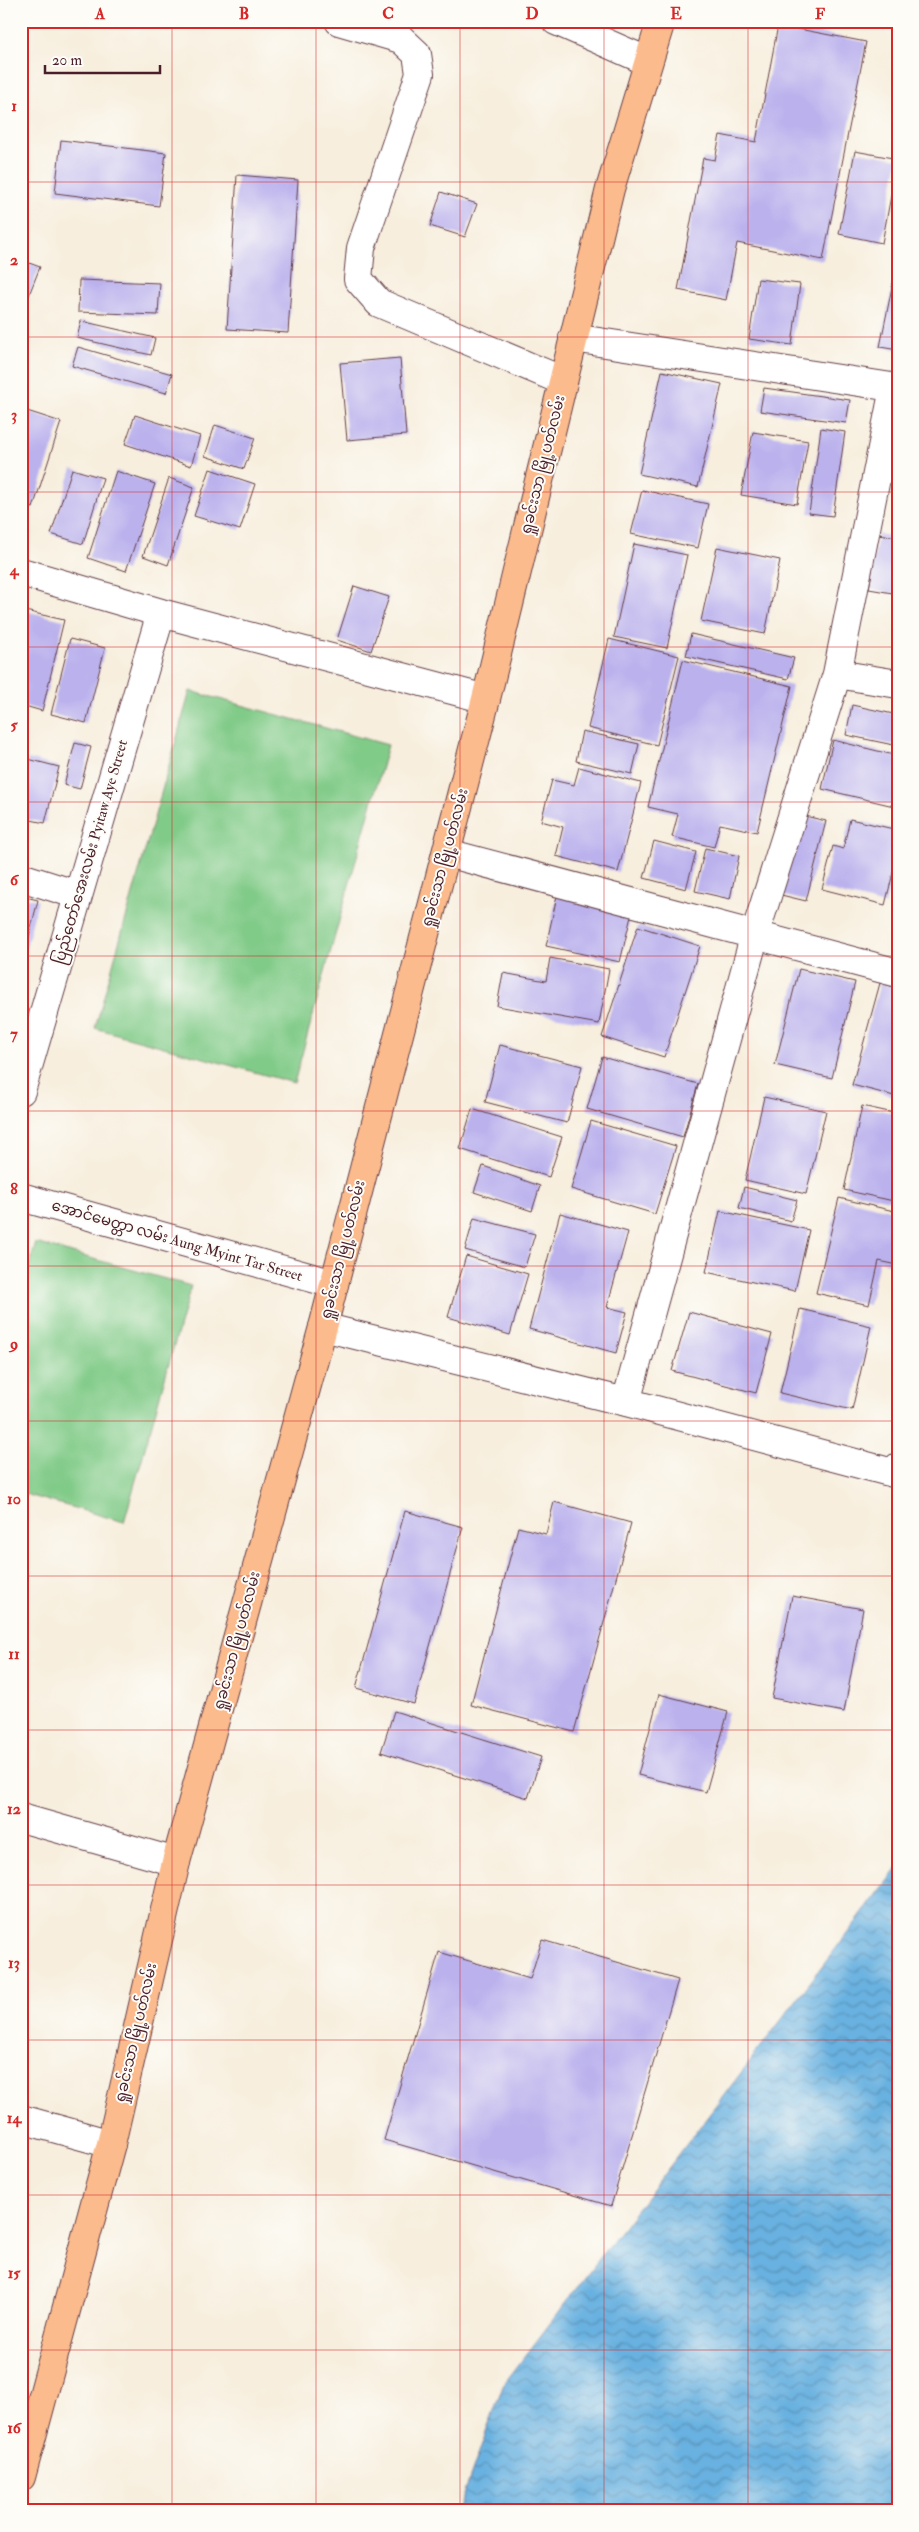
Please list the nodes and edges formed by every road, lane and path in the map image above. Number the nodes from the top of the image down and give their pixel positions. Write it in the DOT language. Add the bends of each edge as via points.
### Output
graph roads {
  1 [pos="339,21"];
  2 [pos="556,21"];
  3 [pos="661,21"];
  4 [pos="647,61"];
  5 [pos="573,338"];
  6 [pos="563,381"];
  7 [pos="896,388"];
  8 [pos="21,572"];
  9 [pos="161,613"];
  10 [pos="837,674"];
  11 [pos="898,684"];
  12 [pos="486,699"];
  13 [pos="447,853"];
  14 [pos="21,877"];
  15 [pos="78,895"];
  16 [pos="755,934"];
  17 [pos="898,973"];
  18 [pos="21,1092"];
  19 [pos="21,1197"];
  20 [pos="334,1284"];
  21 [pos="323,1328"];
  22 [pos="626,1402"];
  23 [pos="898,1467"];
  24 [pos="21,1818"];
  25 [pos="176,1862"];
  26 [pos="21,2119"];
  27 [pos="111,2144"];
  28 [pos="28,2419"];
  29 [pos="21,2477"];
  1 -- 6 [label="street" via="401,39 417,54 420,74 360,248 358,279 379,303"];
  2 -- 4 [label="street"];
  3 -- 4 [label="main road, ရှုခင်းသာ မြို့ပတ်လမ်း"];
  4 -- 5 [label="main road, ရှုခင်းသာ မြို့ပတ်လမ်း" via="610,189"];
  5 -- 6 [label="main road, ရှုခင်းသာ မြို့ပတ်လမ်း"];
  5 -- 7 [label="street"];
  6 -- 12 [label="main road, ရှုခင်းသာ မြို့ပတ်လမ်း"];
  7 -- 10 [label="street"];
  8 -- 9 [label="street"];
  9 -- 12 [label="street"];
  9 -- 15 [label="street, ပြည်တော်အေးလမ်း Pyitaw Aye Street"];
  10 -- 11 [label="street"];
  10 -- 16 [label="street"];
  12 -- 13 [label="main road, ရှုခင်းသာ မြို့ပတ်လမ်း"];
  13 -- 16 [label="street"];
  13 -- 20 [label="main road, ရှုခင်းသာ မြို့ပတ်လမ်း"];
  14 -- 15 [label="street"];
  15 -- 18 [label="street, ပြည်တော်အေးလမ်း Pyitaw Aye Street"];
  16 -- 17 [label="street"];
  16 -- 22 [label="street"];
  19 -- 20 [label="street, အောင်မေတ္တာ လမ်း Aung Myint Tar Street"];
  20 -- 21 [label="main road, ရှုခင်းသာ မြို့ပတ်လမ်း"];
  21 -- 22 [label="street"];
  21 -- 25 [label="main road, ရှုခင်းသာ မြို့ပတ်လမ်း"];
  22 -- 23 [label="street" via="893,1473"];
  24 -- 25 [label="street"];
  25 -- 27 [label="main road, ရှုခင်းသာ မြို့ပတ်လမ်း"];
  26 -- 27 [label="street"];
  27 -- 28 [label="main road, ရှုခင်းသာ မြို့ပတ်လမ်း"];
  28 -- 29 [label="main road, ရှုခင်းသာ မြို့ပတ်လမ်း"];
}
